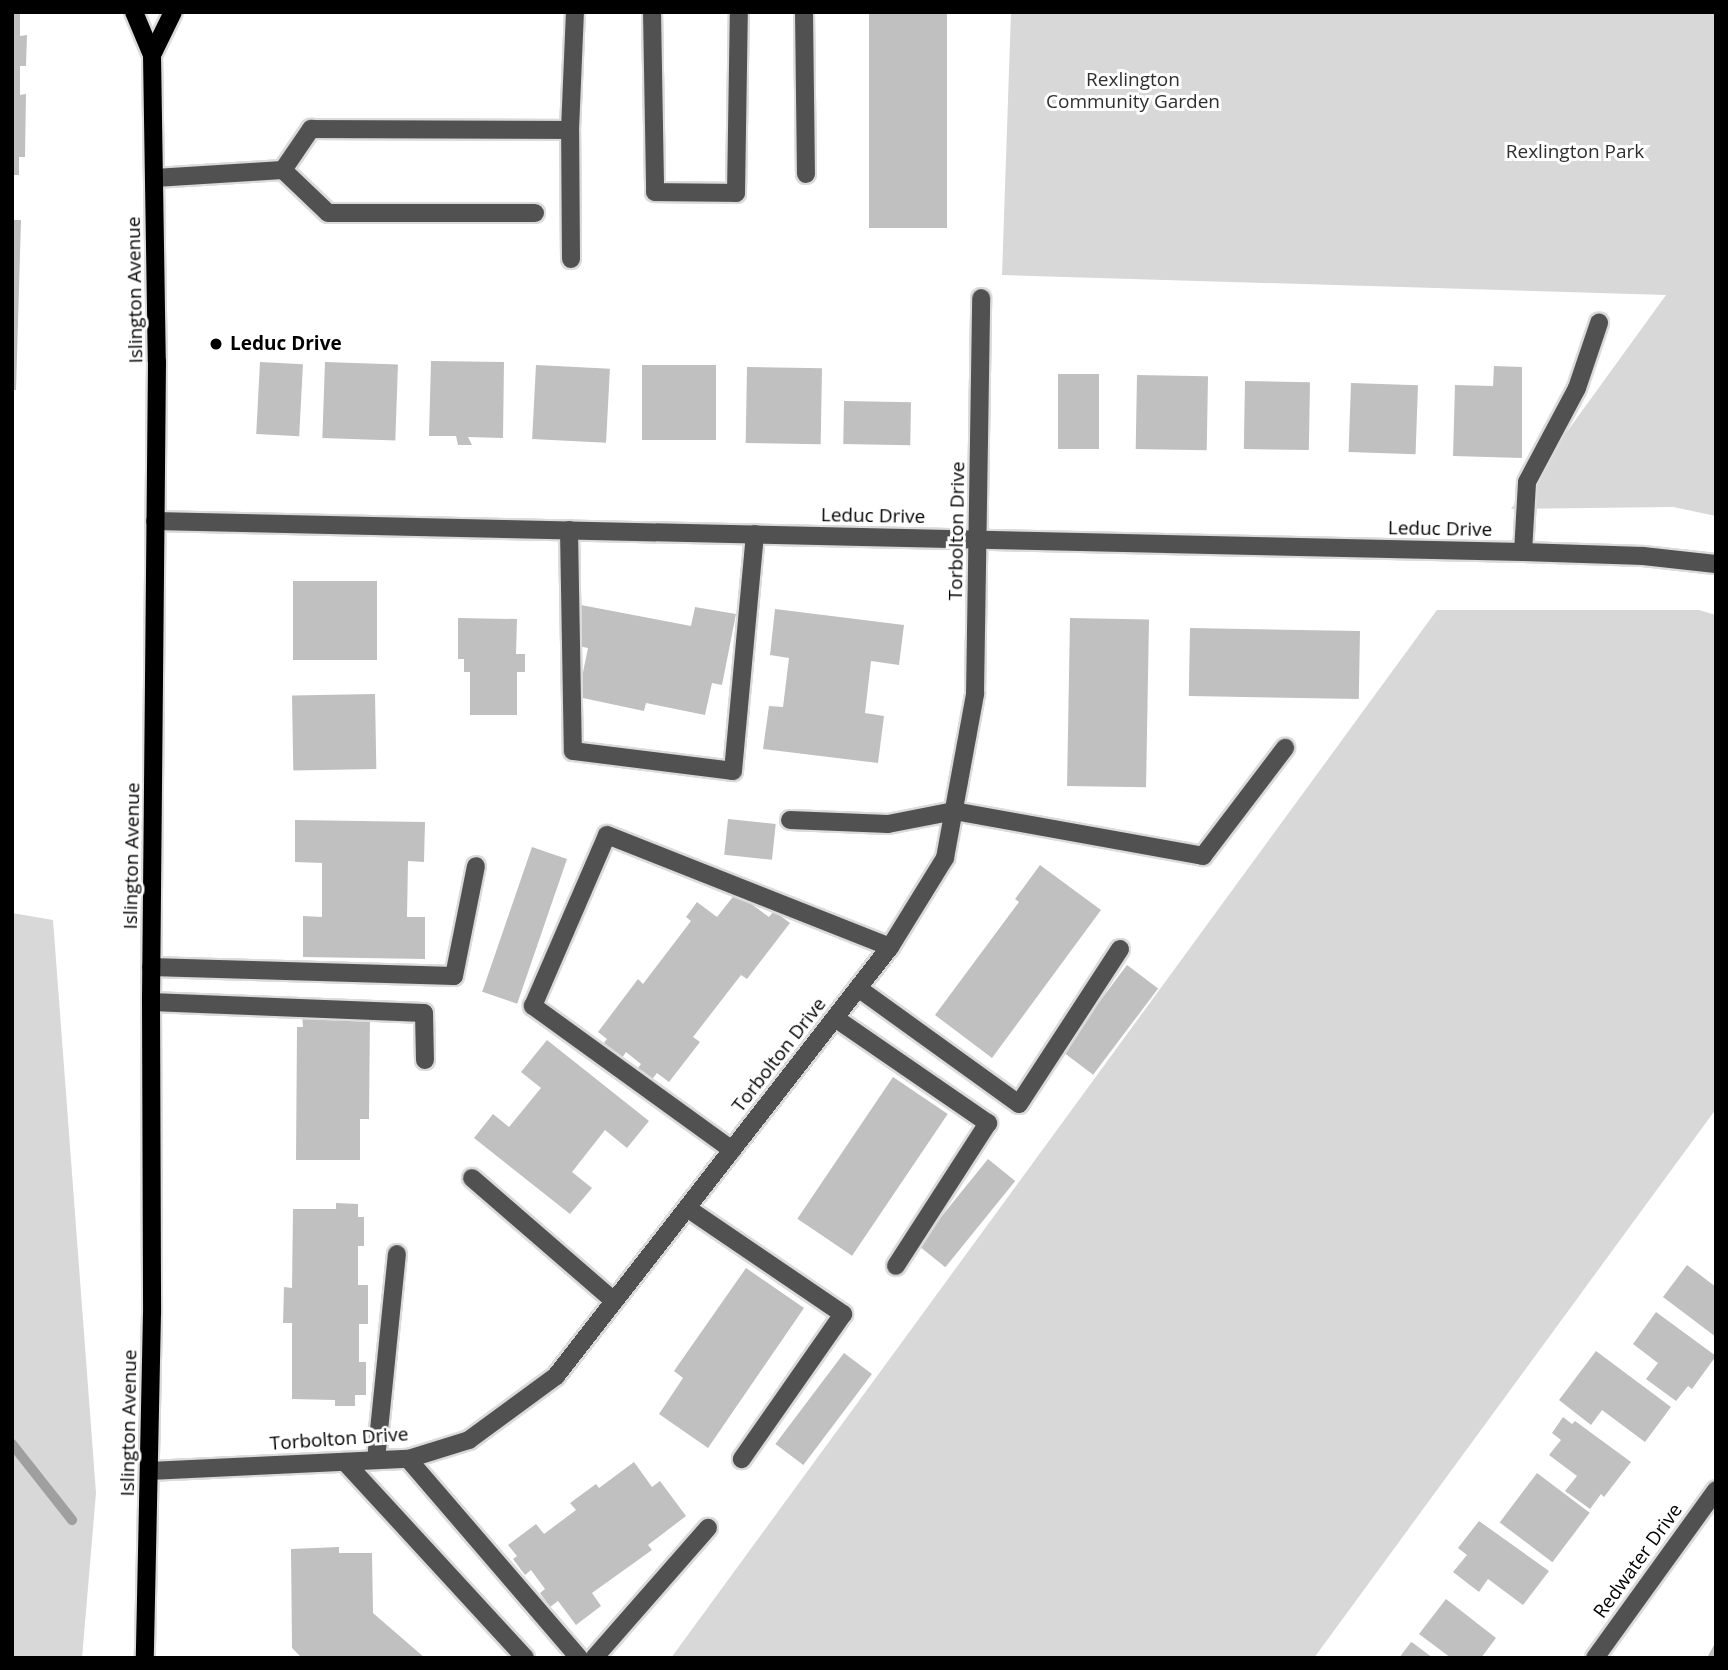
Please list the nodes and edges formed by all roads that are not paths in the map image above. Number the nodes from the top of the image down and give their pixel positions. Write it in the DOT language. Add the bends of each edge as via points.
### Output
graph roads {
  1 [pos="134,12"];
  2 [pos="173,12"];
  3 [pos="575,12"];
  4 [pos="652,12"];
  5 [pos="739,12"];
  6 [pos="804,12"];
  7 [pos="152,55"];
  8 [pos="570,130"];
  9 [pos="282,170"];
  10 [pos="806,174"];
  11 [pos="155,178"];
  12 [pos="535,213"];
  13 [pos="571,259"];
  14 [pos="981,298"];
  15 [pos="1599,323"];
  16 [pos="155,521"];
  17 [pos="569,530"];
  18 [pos="755,534"];
  19 [pos="978,540"];
  20 [pos="1523,552"];
  21 [pos="1716,564"];
  22 [pos="1285,748"];
  23 [pos="954,811"];
  24 [pos="790,820"];
  25 [pos="477,866"];
  26 [pos="890,947"];
  27 [pos="1120,949"];
  28 [pos="151,967"];
  29 [pos="859,988"];
  30 [pos="150,1002"];
  31 [pos="835,1018"];
  32 [pos="425,1060"];
  33 [pos="732,1150"];
  34 [pos="472,1178"];
  35 [pos="687,1208"];
  36 [pos="397,1254"];
  37 [pos="896,1266"];
  38 [pos="614,1301"];
  39 [pos="408,1459"];
  40 [pos="742,1459"];
  41 [pos="376,1460"];
  42 [pos="345,1462"];
  43 [pos="149,1471"];
  44 [pos="1716,1490"];
  45 [pos="708,1528"];
  46 [pos="145,1658"];
  47 [pos="525,1658"];
  48 [pos="579,1658"];
  49 [pos="594,1658"];
  50 [pos="1595,1658"];
  1 -- 7 [label="main road, Islington Avenue"];
  2 -- 7 [label="main road, Islington Avenue"];
  3 -- 8 [label="street"];
  4 -- 5 [label="street" via="655,192 723,193 736,193"];
  6 -- 10 [label="street"];
  7 -- 11 [label="main road, Islington Avenue"];
  8 -- 9 [label="street" via="311,129"];
  8 -- 13 [label="street"];
  9 -- 11 [label="street"];
  9 -- 12 [label="street" via="328,213"];
  11 -- 16 [label="main road, Islington Avenue"];
  14 -- 19 [label="street, Torbolton Drive"];
  15 -- 20 [label="street" via="1577,388 1527,482"];
  16 -- 17 [label="street, Leduc Drive"];
  16 -- 28 [label="main road, Islington Avenue"];
  17 -- 18 [label="street, Leduc Drive"];
  17 -- 18 [label="street" via="573,751 733,771"];
  18 -- 19 [label="street, Leduc Drive"];
  19 -- 20 [label="street, Leduc Drive"];
  19 -- 23 [label="street, Torbolton Drive" via="976,688"];
  20 -- 21 [label="street, Leduc Drive"];
  22 -- 23 [label="street" via="1203,856"];
  23 -- 24 [label="street" via="888,824"];
  23 -- 26 [label="street, Torbolton Drive" via="945,858"];
  25 -- 28 [label="street" via="454,976"];
  26 -- 29 [label="street, Torbolton Drive"];
  26 -- 33 [label="street" via="607,835 533,1006"];
  27 -- 29 [label="street" via="1019,1104"];
  28 -- 30 [label="main road, Islington Avenue"];
  29 -- 31 [label="street, Torbolton Drive"];
  30 -- 32 [label="street" via="424,1013"];
  30 -- 43 [label="main road, Islington Avenue"];
  31 -- 33 [label="street, Torbolton Drive"];
  31 -- 37 [label="street" via="988,1123"];
  33 -- 35 [label="street, Torbolton Drive"];
  34 -- 38 [label="street"];
  35 -- 38 [label="street, Torbolton Drive"];
  35 -- 40 [label="street" via="843,1314"];
  36 -- 41 [label="street"];
  38 -- 39 [label="street, Torbolton Drive" via="556,1376 469,1440"];
  39 -- 41 [label="street, Torbolton Drive"];
  39 -- 48 [label="street"];
  41 -- 42 [label="street, Torbolton Drive"];
  42 -- 43 [label="street, Torbolton Drive"];
  42 -- 47 [label="street"];
  43 -- 46 [label="main road, Islington Avenue"];
  44 -- 50 [label="street, Redwater Drive"];
  45 -- 49 [label="street"];
}
